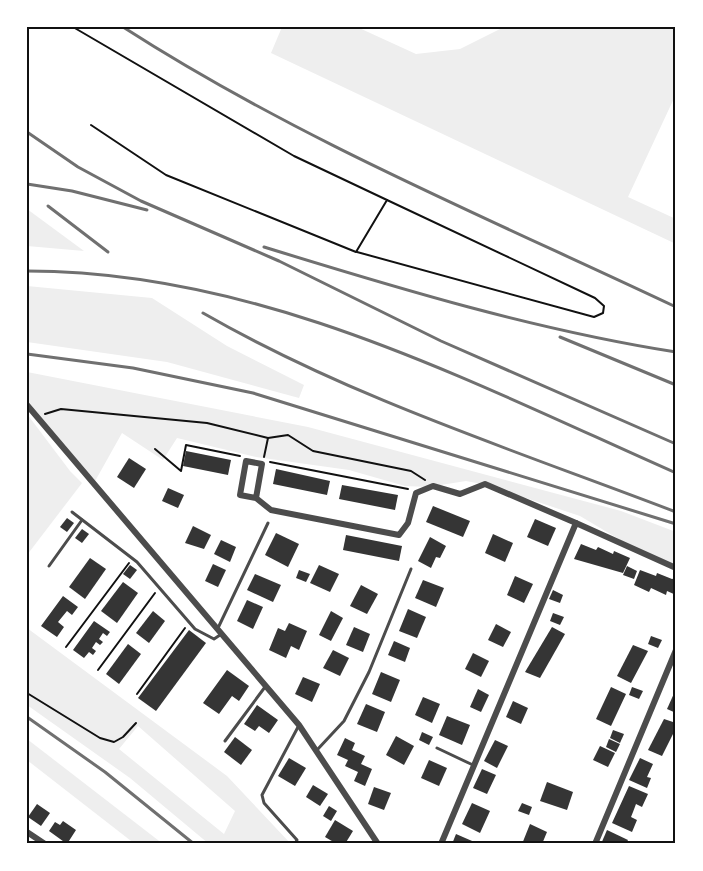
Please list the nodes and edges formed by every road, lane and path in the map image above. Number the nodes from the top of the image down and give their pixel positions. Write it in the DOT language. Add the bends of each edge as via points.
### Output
graph roads {
  1 [pos="73,27"];
  2 [pos="91,125"];
  3 [pos="387,200"];
  4 [pos="356,252"];
  5 [pos="27,405"];
  6 [pos="37,416"];
  7 [pos="268,438"];
  8 [pos="155,449"];
  9 [pos="246,461"];
  10 [pos="262,464"];
  11 [pos="433,486"];
  12 [pos="416,493"];
  13 [pos="256,498"];
  14 [pos="72,512"];
  15 [pos="82,520"];
  16 [pos="268,523"];
  17 [pos="576,523"];
  18 [pos="132,559"];
  19 [pos="49,566"];
  20 [pos="676,568"];
  21 [pos="411,569"];
  22 [pos="160,588"];
  23 [pos="189,622"];
  24 [pos="220,631"];
  25 [pos="66,647"];
  26 [pos="676,650"];
  27 [pos="98,670"];
  28 [pos="266,686"];
  29 [pos="27,693"];
  30 [pos="137,694"];
  31 [pos="136,723"];
  32 [pos="299,726"];
  33 [pos="225,741"];
  34 [pos="437,748"];
  35 [pos="316,751"];
  36 [pos="475,765"];
  37 [pos="27,832"];
  38 [pos="45,844"];
  39 [pos="295,844"];
  40 [pos="378,844"];
  41 [pos="441,844"];
  42 [pos="595,844"];
  1 -- 3 [label="path" via="294,156"];
  2 -- 4 [label="path" via="166,175"];
  3 -- 4 [label="path"];
  3 -- 4 [label="path" via="595,298 604,306 603,313 594,317"];
  5 -- 6 [label="street"];
  6 -- 7 [label="path" via="60,409 157,417 207,423"];
  6 -- 24 [label="street"];
  7 -- 10 [label="path"];
  7 -- 11 [label="path" via="288,435 313,451 411,471"];
  8 -- 9 [label="path" via="181,471 186,445 243,457"];
  9 -- 10 [label="street"];
  9 -- 13 [label="street" via="240,495"];
  10 -- 12 [label="path" via="269,462"];
  10 -- 13 [label="street"];
  11 -- 12 [label="street"];
  11 -- 17 [label="street" via="460,494 485,484"];
  12 -- 13 [label="street" via="408,523 399,535 271,510"];
  14 -- 15 [label="lane"];
  15 -- 18 [label="lane"];
  15 -- 19 [label="lane"];
  16 -- 24 [label="lane"];
  17 -- 20 [label="street"];
  17 -- 36 [label="street"];
  18 -- 22 [label="lane"];
  18 -- 25 [label="path"];
  21 -- 35 [label="lane" via="344,722"];
  22 -- 23 [label="lane"];
  22 -- 27 [label="path"];
  23 -- 24 [label="lane" via="206,637 214,639"];
  23 -- 30 [label="path"];
  24 -- 28 [label="street"];
  26 -- 42 [label="street"];
  28 -- 32 [label="street"];
  28 -- 33 [label="lane"];
  29 -- 31 [label="path" via="100,738 114,742"];
  32 -- 35 [label="street"];
  32 -- 39 [label="lane" via="262,795 264,803 297,840"];
  34 -- 36 [label="lane"];
  35 -- 40 [label="street"];
  36 -- 41 [label="street"];
  37 -- 38 [label="street"];
}
